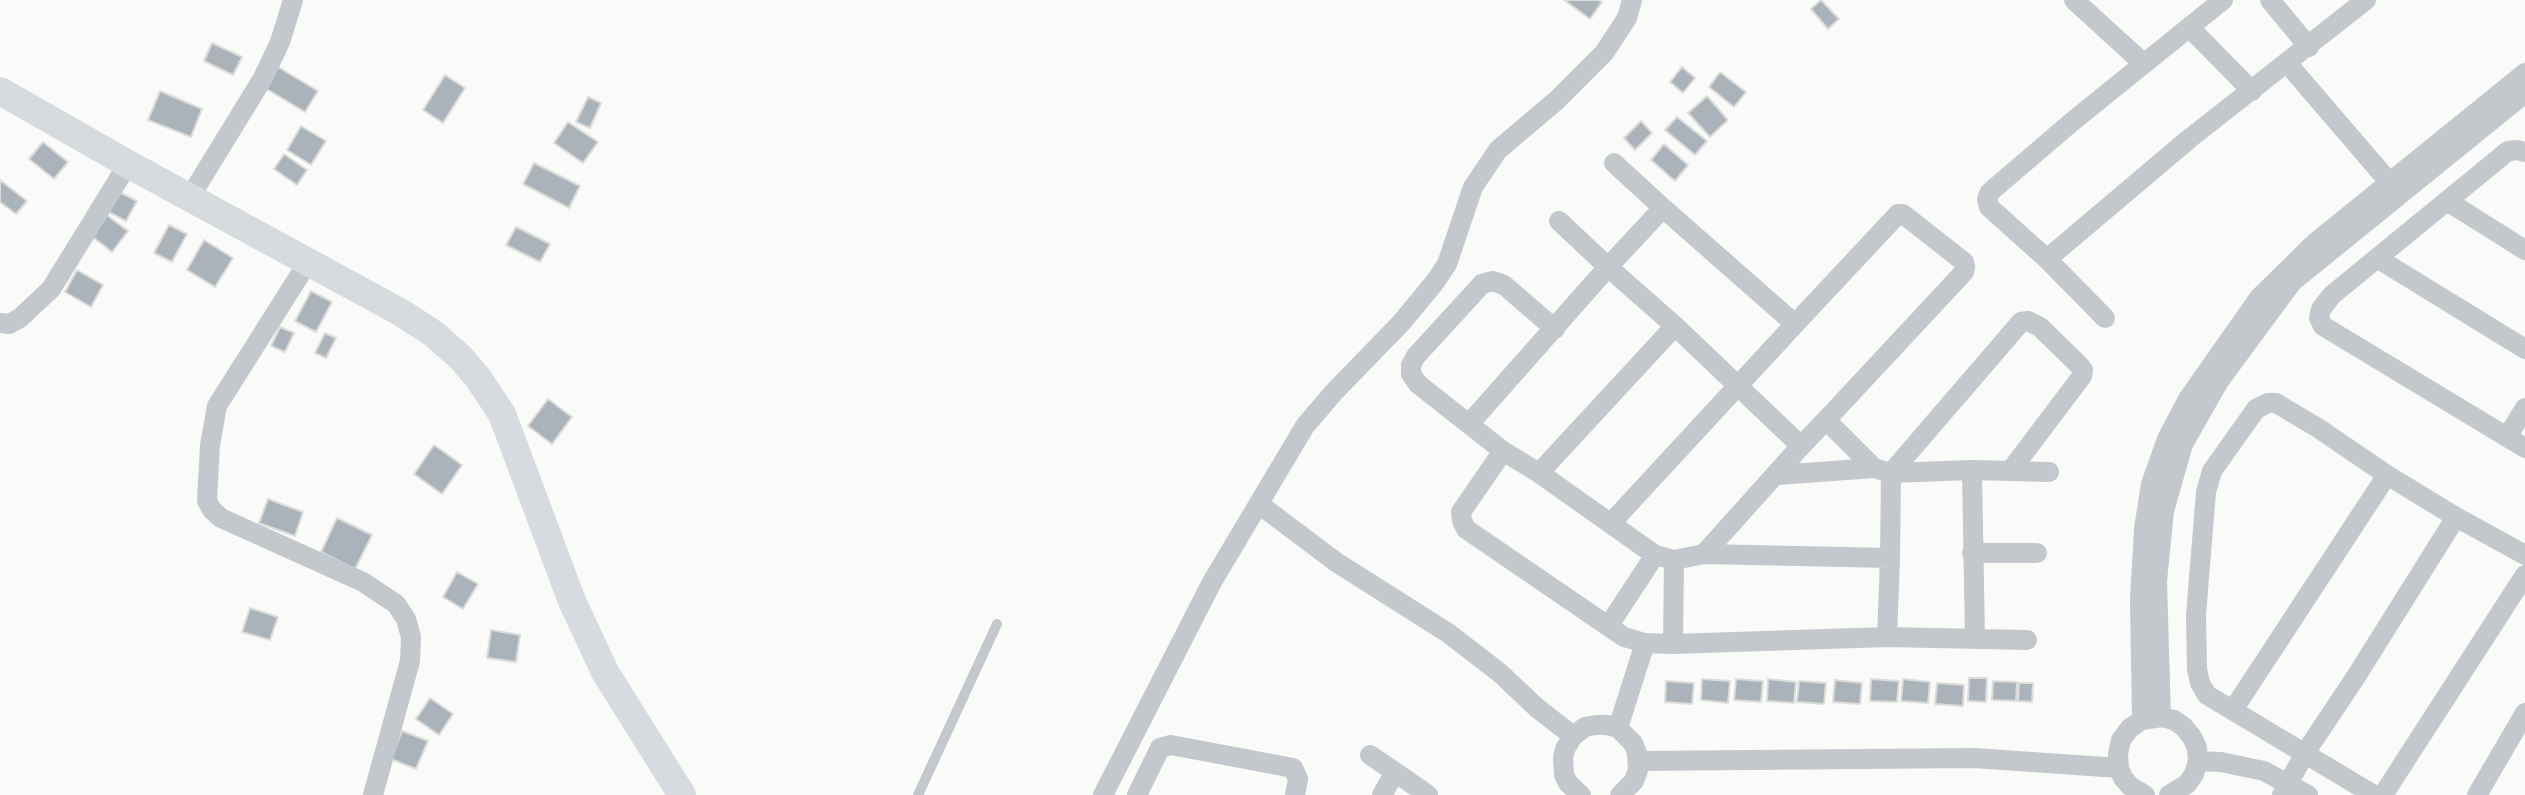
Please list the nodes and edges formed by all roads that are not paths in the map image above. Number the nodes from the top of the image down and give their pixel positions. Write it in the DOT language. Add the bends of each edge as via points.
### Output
graph roads {
  1 [pos="293,0"];
  2 [pos="1632,0"];
  3 [pos="2223,0"];
  4 [pos="2270,0"];
  5 [pos="2366,0"];
  6 [pos="2079,2"];
  7 [pos="2190,28"];
  8 [pos="2309,47"];
  9 [pos="2287,63"];
  10 [pos="2144,64"];
  11 [pos="2523,84"];
  12 [pos="0,91"];
  13 [pos="2252,91"];
  14 [pos="2525,152"];
  15 [pos="1614,163"];
  16 [pos="128,164"];
  17 [pos="2390,183"];
  18 [pos="190,197"];
  19 [pos="2447,201"];
  20 [pos="1663,208"];
  21 [pos="1559,221"];
  22 [pos="2525,250"];
  23 [pos="2377,258"];
  24 [pos="2047,259"];
  25 [pos="308,262"];
  26 [pos="1608,267"];
  27 [pos="2105,318"];
  28 [pos="0,323"];
  29 [pos="1795,324"];
  30 [pos="1675,326"];
  31 [pos="1555,329"];
  32 [pos="2525,349"];
  33 [pos="1738,385"];
  34 [pos="2525,408"];
  35 [pos="1826,420"];
  36 [pos="1469,424"];
  37 [pos="2507,437"];
  38 [pos="1801,446"];
  39 [pos="2525,448"];
  40 [pos="1503,451"];
  41 [pos="1972,470"];
  42 [pos="2011,470"];
  43 [pos="1882,471"];
  44 [pos="2049,472"];
  45 [pos="1539,473"];
  46 [pos="1777,475"];
  47 [pos="2387,475"];
  48 [pos="1259,504"];
  49 [pos="2456,517"];
  50 [pos="1611,523"];
  51 [pos="1972,553"];
  52 [pos="2037,553"];
  53 [pos="1704,554"];
  54 [pos="2525,555"];
  55 [pos="1664,557"];
  56 [pos="1890,558"];
  57 [pos="2525,575"];
  58 [pos="997,624"];
  59 [pos="1609,625"];
  60 [pos="1887,637"];
  61 [pos="1975,639"];
  62 [pos="2027,640"];
  63 [pos="1645,643"];
  64 [pos="1673,644"];
  65 [pos="2233,710"];
  66 [pos="2525,713"];
  67 [pos="2152,718"];
  68 [pos="1618,728"];
  69 [pos="1573,736"];
  70 [pos="2305,753"];
  71 [pos="1370,755"];
  72 [pos="1638,761"];
  73 [pos="2198,761"];
  74 [pos="2119,768"];
  75 [pos="1395,772"];
  76 [pos="2285,789"];
  77 [pos="1570,791"];
  78 [pos="373,795"];
  79 [pos="682,795"];
  80 [pos="918,795"];
  81 [pos="1103,795"];
  82 [pos="1137,795"];
  83 [pos="1295,795"];
  84 [pos="1382,795"];
  85 [pos="1428,795"];
  86 [pos="1620,795"];
  87 [pos="2145,795"];
  88 [pos="2169,795"];
  89 [pos="2308,795"];
  90 [pos="2374,795"];
  91 [pos="2383,795"];
  92 [pos="2477,795"];
  1 -- 18 [label="street" via="263,78"];
  2 -- 48 [label="street" via="1604,53 1498,150 1473,187 1447,264 1435,282 1305,426"];
  3 -- 7 [label="street"];
  4 -- 8 [label="street"];
  5 -- 8 [label="street"];
  6 -- 10 [label="street"];
  7 -- 10 [label="street"];
  7 -- 13 [label="street"];
  8 -- 9 [label="street"];
  9 -- 13 [label="street"];
  9 -- 17 [label="street"];
  10 -- 24 [label="street" via="1990,192 1989,207"];
  11 -- 17 [label="street"];
  11 -- 67 [label="street" via="2292,282 2219,381 2183,444 2164,511"];
  12 -- 16 [label="street"];
  13 -- 24 [label="street"];
  14 -- 19 [label="street" via="2508,151"];
  15 -- 20 [label="street"];
  16 -- 18 [label="street"];
  16 -- 28 [label="street" via="51,289 20,318"];
  17 -- 67 [label="street" via="2316,242 2259,298 2211,363 2167,439 2151,484 2140,600"];
  18 -- 25 [label="street"];
  19 -- 22 [label="street"];
  19 -- 23 [label="street"];
  20 -- 26 [label="street"];
  20 -- 29 [label="street"];
  21 -- 26 [label="street"];
  23 -- 32 [label="street"];
  23 -- 37 [label="street" via="2332,295 2321,309 2323,326"];
  24 -- 27 [label="street"];
  25 -- 78 [label="street" via="217,406 207,501 221,518 363,582 396,604 406,619 410,661"];
  25 -- 79 [label="street" via="434,334 493,398 590,642"];
  26 -- 30 [label="street"];
  26 -- 31 [label="street"];
  29 -- 33 [label="street"];
  29 -- 35 [label="street" via="1898,214 1964,262 1964,272"];
  30 -- 33 [label="street"];
  30 -- 45 [label="street"];
  31 -- 36 [label="street"];
  31 -- 36 [label="street" via="1493,281 1482,284 1416,356 1411,374 1418,384"];
  33 -- 38 [label="street"];
  33 -- 50 [label="street"];
  34 -- 37 [label="street"];
  35 -- 38 [label="street"];
  35 -- 43 [label="street"];
  36 -- 40 [label="street"];
  37 -- 39 [label="street"];
  38 -- 46 [label="street"];
  40 -- 45 [label="street"];
  40 -- 59 [label="street" via="1461,512 1466,529"];
  41 -- 42 [label="street"];
  41 -- 43 [label="street"];
  41 -- 51 [label="street"];
  42 -- 43 [label="street" via="2083,370 2028,321 2021,322"];
  42 -- 44 [label="street"];
  43 -- 46 [label="street"];
  43 -- 56 [label="street"];
  45 -- 50 [label="street"];
  46 -- 53 [label="street"];
  47 -- 49 [label="street"];
  47 -- 65 [label="street"];
  47 -- 65 [label="street" via="2276,403 2256,409 2212,471 2200,547 2197,669 2207,695"];
  48 -- 69 [label="street" via="1336,562 1448,633"];
  48 -- 81 [label="street" via="1212,582"];
  49 -- 54 [label="street"];
  49 -- 70 [label="street"];
  50 -- 55 [label="street"];
  51 -- 52 [label="street"];
  51 -- 61 [label="street"];
  53 -- 55 [label="street"];
  53 -- 56 [label="street"];
  55 -- 59 [label="street"];
  55 -- 64 [label="street"];
  56 -- 60 [label="street"];
  57 -- 91 [label="street"];
  58 -- 80 [label="lane"];
  59 -- 63 [label="street" via="1624,637"];
  60 -- 61 [label="street"];
  60 -- 64 [label="street"];
  61 -- 62 [label="street"];
  63 -- 64 [label="street"];
  63 -- 68 [label="street"];
  65 -- 70 [label="street"];
  66 -- 92 [label="street"];
  67 -- 73 [label="street" via="2174,720 2184,727 2197,748"];
  67 -- 74 [label="street" via="2130,728 2121,740"];
  68 -- 69 [label="street" via="1596,725"];
  68 -- 72 [label="street" via="1633,743"];
  69 -- 77 [label="street" via="1563,758"];
  70 -- 76 [label="street"];
  70 -- 90 [label="street"];
  71 -- 75 [label="street"];
  72 -- 74 [label="street" via="1974,758"];
  72 -- 86 [label="street" via="1634,781"];
  73 -- 76 [label="street" via="2264,771"];
  73 -- 88 [label="street" via="2187,784"];
  74 -- 87 [label="street" via="2130,786"];
  75 -- 84 [label="street"];
  75 -- 85 [label="street"];
  76 -- 89 [label="street"];
  82 -- 83 [label="street" via="1165,745 1301,770"];
}
